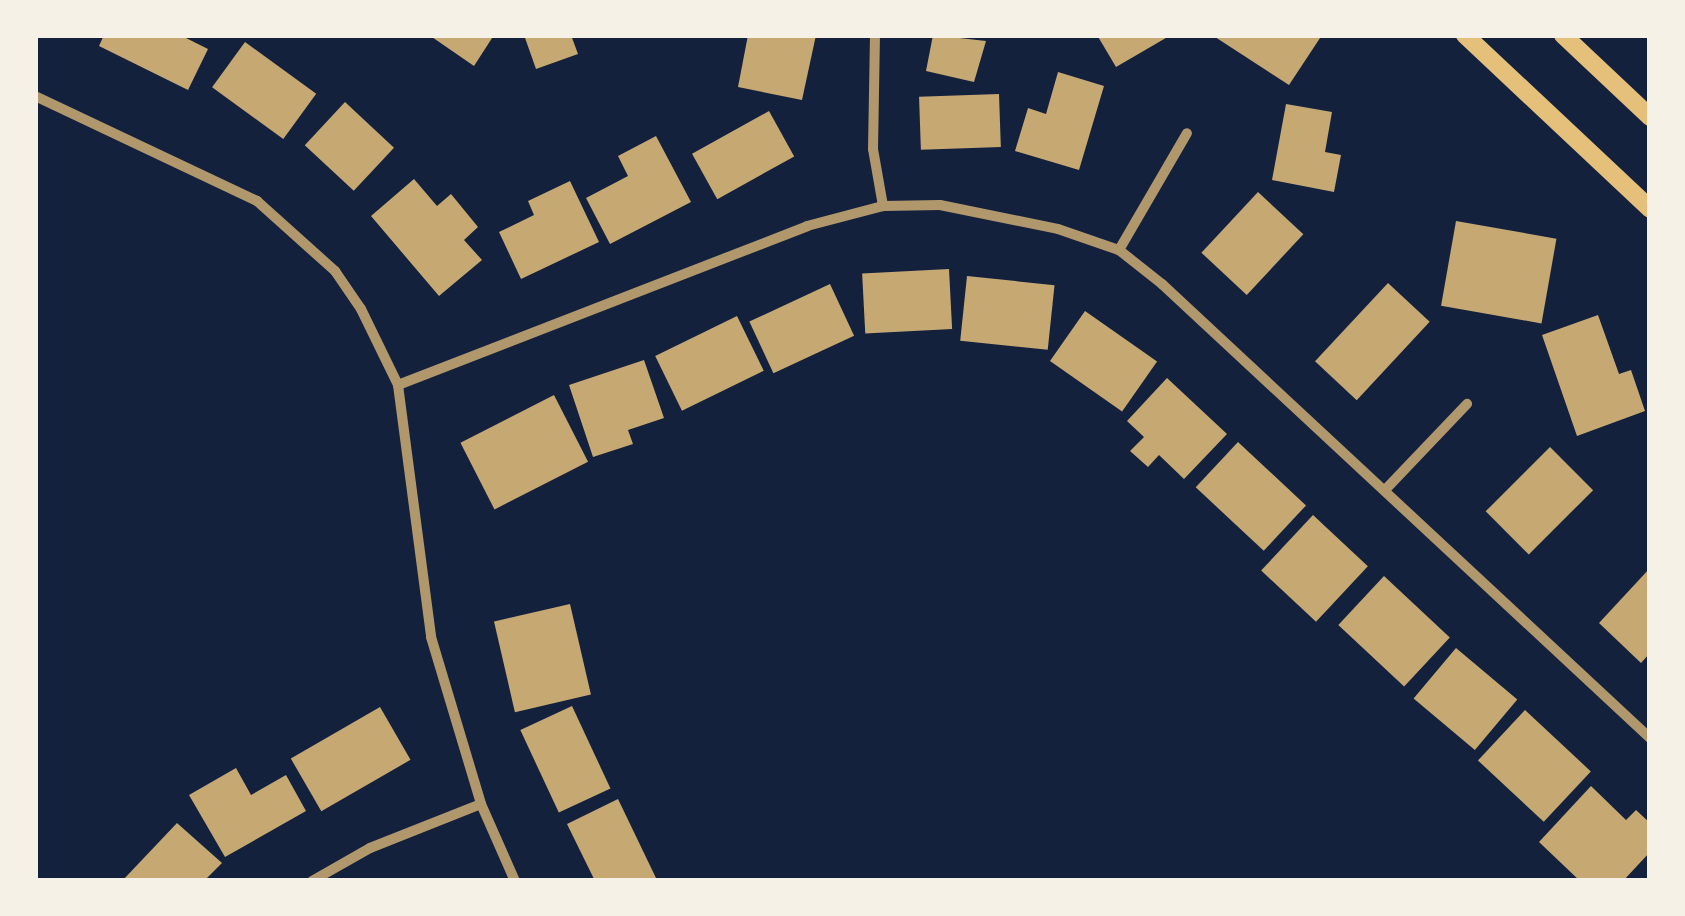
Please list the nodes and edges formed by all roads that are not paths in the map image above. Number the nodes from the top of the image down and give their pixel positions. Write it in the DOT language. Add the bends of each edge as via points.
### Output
graph roads {
  1 [pos="875,35"];
  2 [pos="1563,35"];
  3 [pos="1472,37"];
  4 [pos="35,96"];
  5 [pos="1650,116"];
  6 [pos="1187,133"];
  7 [pos="883,206"];
  8 [pos="1650,209"];
  9 [pos="1120,250"];
  10 [pos="398,385"];
  11 [pos="1467,404"];
  12 [pos="1384,490"];
  13 [pos="1650,738"];
  14 [pos="480,804"];
  15 [pos="312,881"];
  16 [pos="515,881"];
  1 -- 7 [label="street" via="873,148"];
  2 -- 5 [label="main road"];
  3 -- 8 [label="main road"];
  4 -- 10 [label="street" via="258,201 335,271 362,309"];
  6 -- 9 [label="street"];
  7 -- 9 [label="street" via="940,204 998,213"];
  7 -- 10 [label="street" via="807,226"];
  9 -- 12 [label="street"];
  10 -- 14 [label="street" via="431,637"];
  11 -- 12 [label="street"];
  12 -- 13 [label="street"];
  14 -- 15 [label="street" via="370,848"];
  14 -- 16 [label="street"];
}
